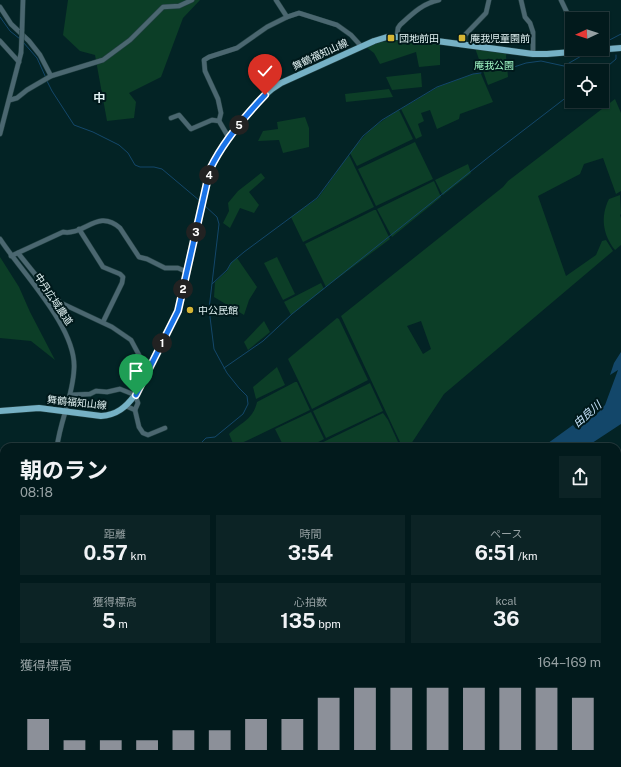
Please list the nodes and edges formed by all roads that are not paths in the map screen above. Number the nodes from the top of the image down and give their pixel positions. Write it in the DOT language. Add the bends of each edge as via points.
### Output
graph roads {
  1 [pos="23,0"];
  2 [pos="192,0"];
  3 [pos="276,0"];
  4 [pos="439,0"];
  5 [pos="489,0"];
  6 [pos="521,0"];
  7 [pos="561,0"];
  8 [pos="431,1"];
  9 [pos="0,7"];
  10 [pos="567,12"];
  11 [pos="287,17"];
  12 [pos="397,36"];
  13 [pos="0,41"];
  14 [pos="464,45"];
  15 [pos="361,46"];
  16 [pos="621,48"];
  17 [pos="609,49"];
  18 [pos="565,51"];
  19 [pos="533,54"];
  20 [pos="19,62"];
  21 [pos="51,76"];
  22 [pos="10,100"];
  23 [pos="171,118"];
  24 [pos="219,121"];
  25 [pos="0,134"];
  26 [pos="229,138"];
  27 [pos="79,230"];
  28 [pos="0,238"];
  29 [pos="18,253"];
  30 [pos="11,256"];
  31 [pos="187,272"];
  32 [pos="103,322"];
  33 [pos="147,370"];
  34 [pos="70,395"];
  35 [pos="136,395"];
  36 [pos="126,406"];
  37 [pos="65,410"];
  38 [pos="134,410"];
  39 [pos="0,411"];
  40 [pos="165,428"];
  41 [pos="58,443"];
  1 -- 20 [label="street, bridge"];
  2 -- 21 [label="street" via="179,6 163,7 130,40 103,60"];
  3 -- 11 [label="street"];
  4 -- 8 [label="street"];
  5 -- 14 [label="street" via="486,13 465,35"];
  6 -- 19 [label="street" via="525,17 533,32"];
  7 -- 10 [label="street"];
  8 -- 12 [label="street" via="400,25"];
  9 -- 21 [label="street" via="11,24 40,54"];
  11 -- 15 [label="street" via="299,13 332,23 345,30"];
  11 -- 24 [label="street" via="237,48 204,60 205,71 222,113"];
  12 -- 14 [label="main road, 舞鶴福知山線"];
  12 -- 15 [label="main road, 舞鶴福知山線"];
  13 -- 20 [label="street"];
  14 -- 19 [label="main road, 舞鶴福知山線"];
  15 -- 26 [label="main road, 舞鶴福知山線" via="272,89 257,102"];
  16 -- 17 [label="main road, 舞鶴福知山線"];
  18 -- 19 [label="main road, 舞鶴福知山線"];
  20 -- 22 [label="street"];
  21 -- 22 [label="street"];
  22 -- 25 [label="street"];
  23 -- 24 [label="street" via="179,115 191,129 212,120"];
  24 -- 26 [label="street"];
  26 -- 31 [label="main road, 舞鶴福知山線" via="210,169"];
  27 -- 29 [label="street" via="71,234 63,232"];
  27 -- 31 [label="street" via="95,221 116,224 139,257 164,268 178,268"];
  27 -- 32 [label="street" via="103,267 123,277"];
  28 -- 30 [label="street, 中丹広域農道"];
  29 -- 30 [label="street"];
  29 -- 32 [label="street" via="61,303"];
  30 -- 34 [label="street, 中丹広域農道" via="56,315 67,336 74,355"];
  31 -- 33 [label="main road, 舞鶴福知山線" via="178,311"];
  32 -- 33 [label="street" via="131,340"];
  33 -- 35 [label="main road, 舞鶴福知山線"];
  34 -- 35 [label="street" via="120,389"];
  34 -- 37 [label="street, 中丹広域農道"];
  35 -- 36 [label="main road, 舞鶴福知山線"];
  35 -- 38 [label="street" via="138,403"];
  36 -- 37 [label="main road, 舞鶴福知山線" via="109,416"];
  36 -- 38 [label="street"];
  37 -- 39 [label="main road, 舞鶴福知山線" via="38,408"];
  37 -- 41 [label="street, 中丹広域農道"];
  38 -- 40 [label="street" via="143,433 148,435"];
}
